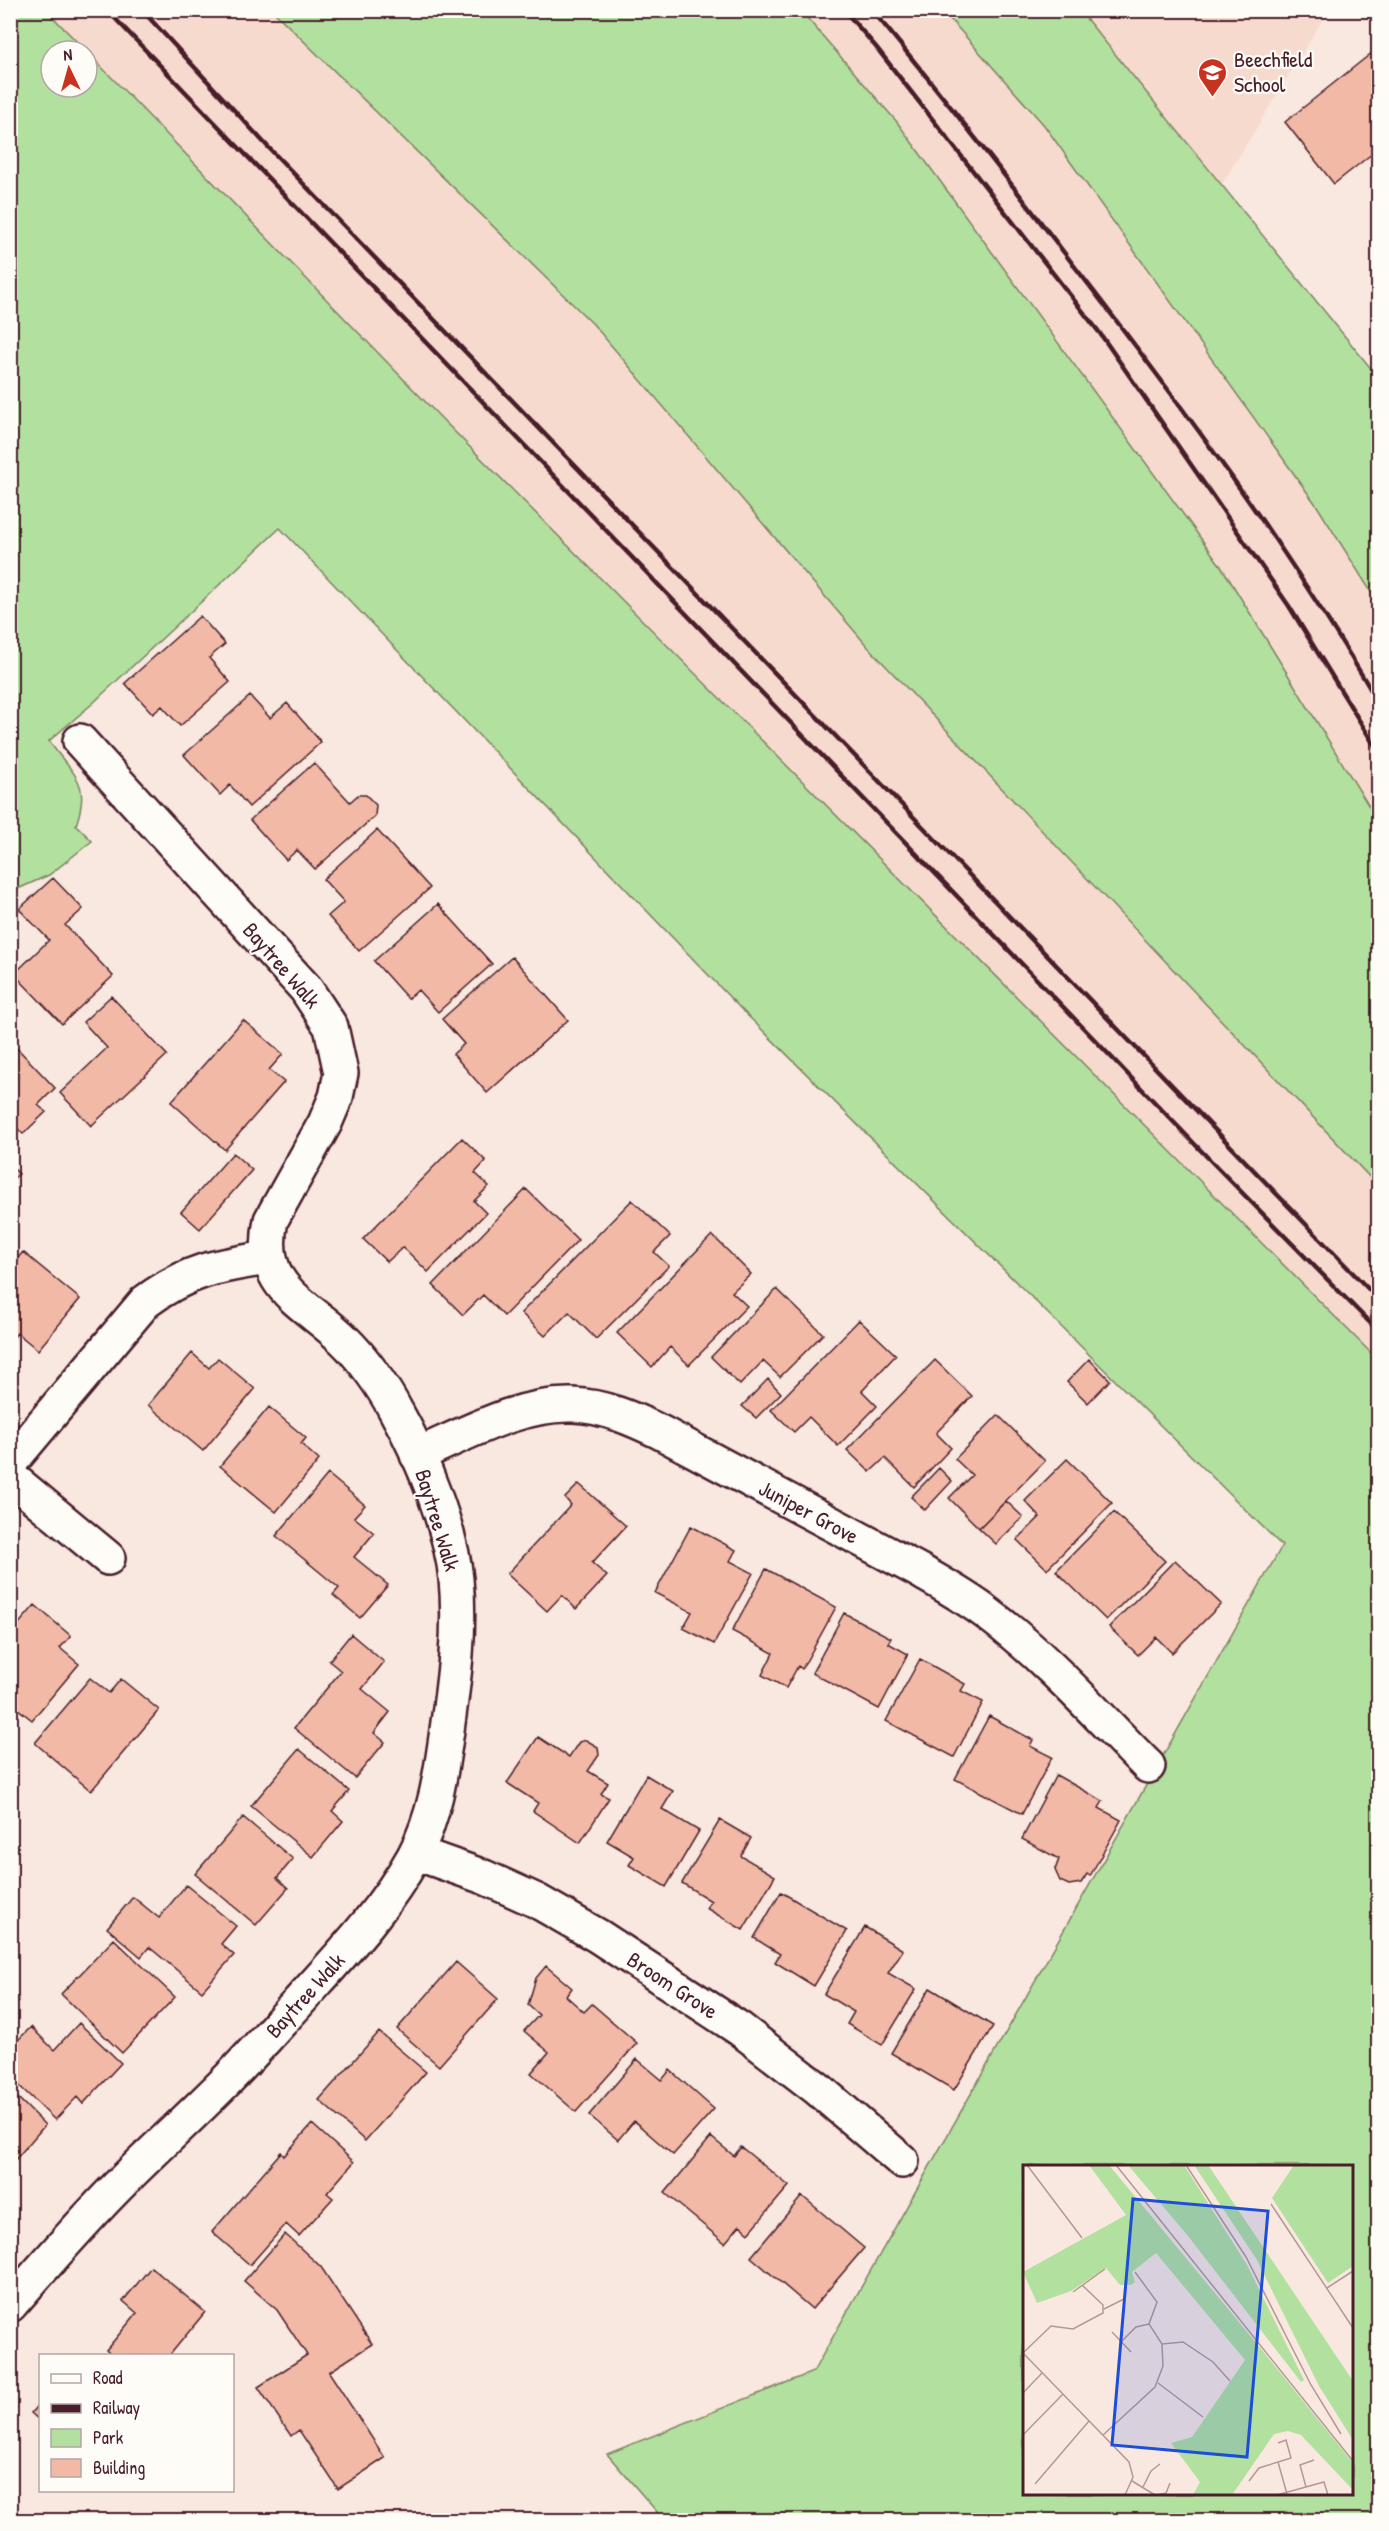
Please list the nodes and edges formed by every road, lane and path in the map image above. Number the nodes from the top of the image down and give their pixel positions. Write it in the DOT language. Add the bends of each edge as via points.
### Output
graph roads {
  1 [pos="80,741"];
  2 [pos="268,1258"];
  3 [pos="417,1455"];
  4 [pos="10,1462"];
  5 [pos="10,1477"];
  6 [pos="108,1558"];
  7 [pos="1148,1766"];
  8 [pos="416,1853"];
  9 [pos="902,2161"];
  10 [pos="10,2305"];
  1 -- 2 [label="street, Baytree Walk" via="306,989 331,1027 340,1073 336,1097 271,1220"];
  2 -- 3 [label="street, Baytree Walk" via="281,1286 364,1360 397,1412"];
  2 -- 4 [label="street" via="190,1274 145,1302"];
  3 -- 7 [label="street, Juniper Grove" via="516,1414 547,1406 603,1409 630,1418 959,1594 1049,1666"];
  3 -- 8 [label="street, Baytree Walk" via="449,1543 458,1611 455,1679 440,1780"];
  5 -- 6 [label="street"];
  8 -- 9 [label="street, Broom Grove" via="537,1901 598,1936 740,2029"];
  8 -- 10 [label="street, Baytree Walk" via="388,1900 319,1980 233,2074 118,2185"];
}
